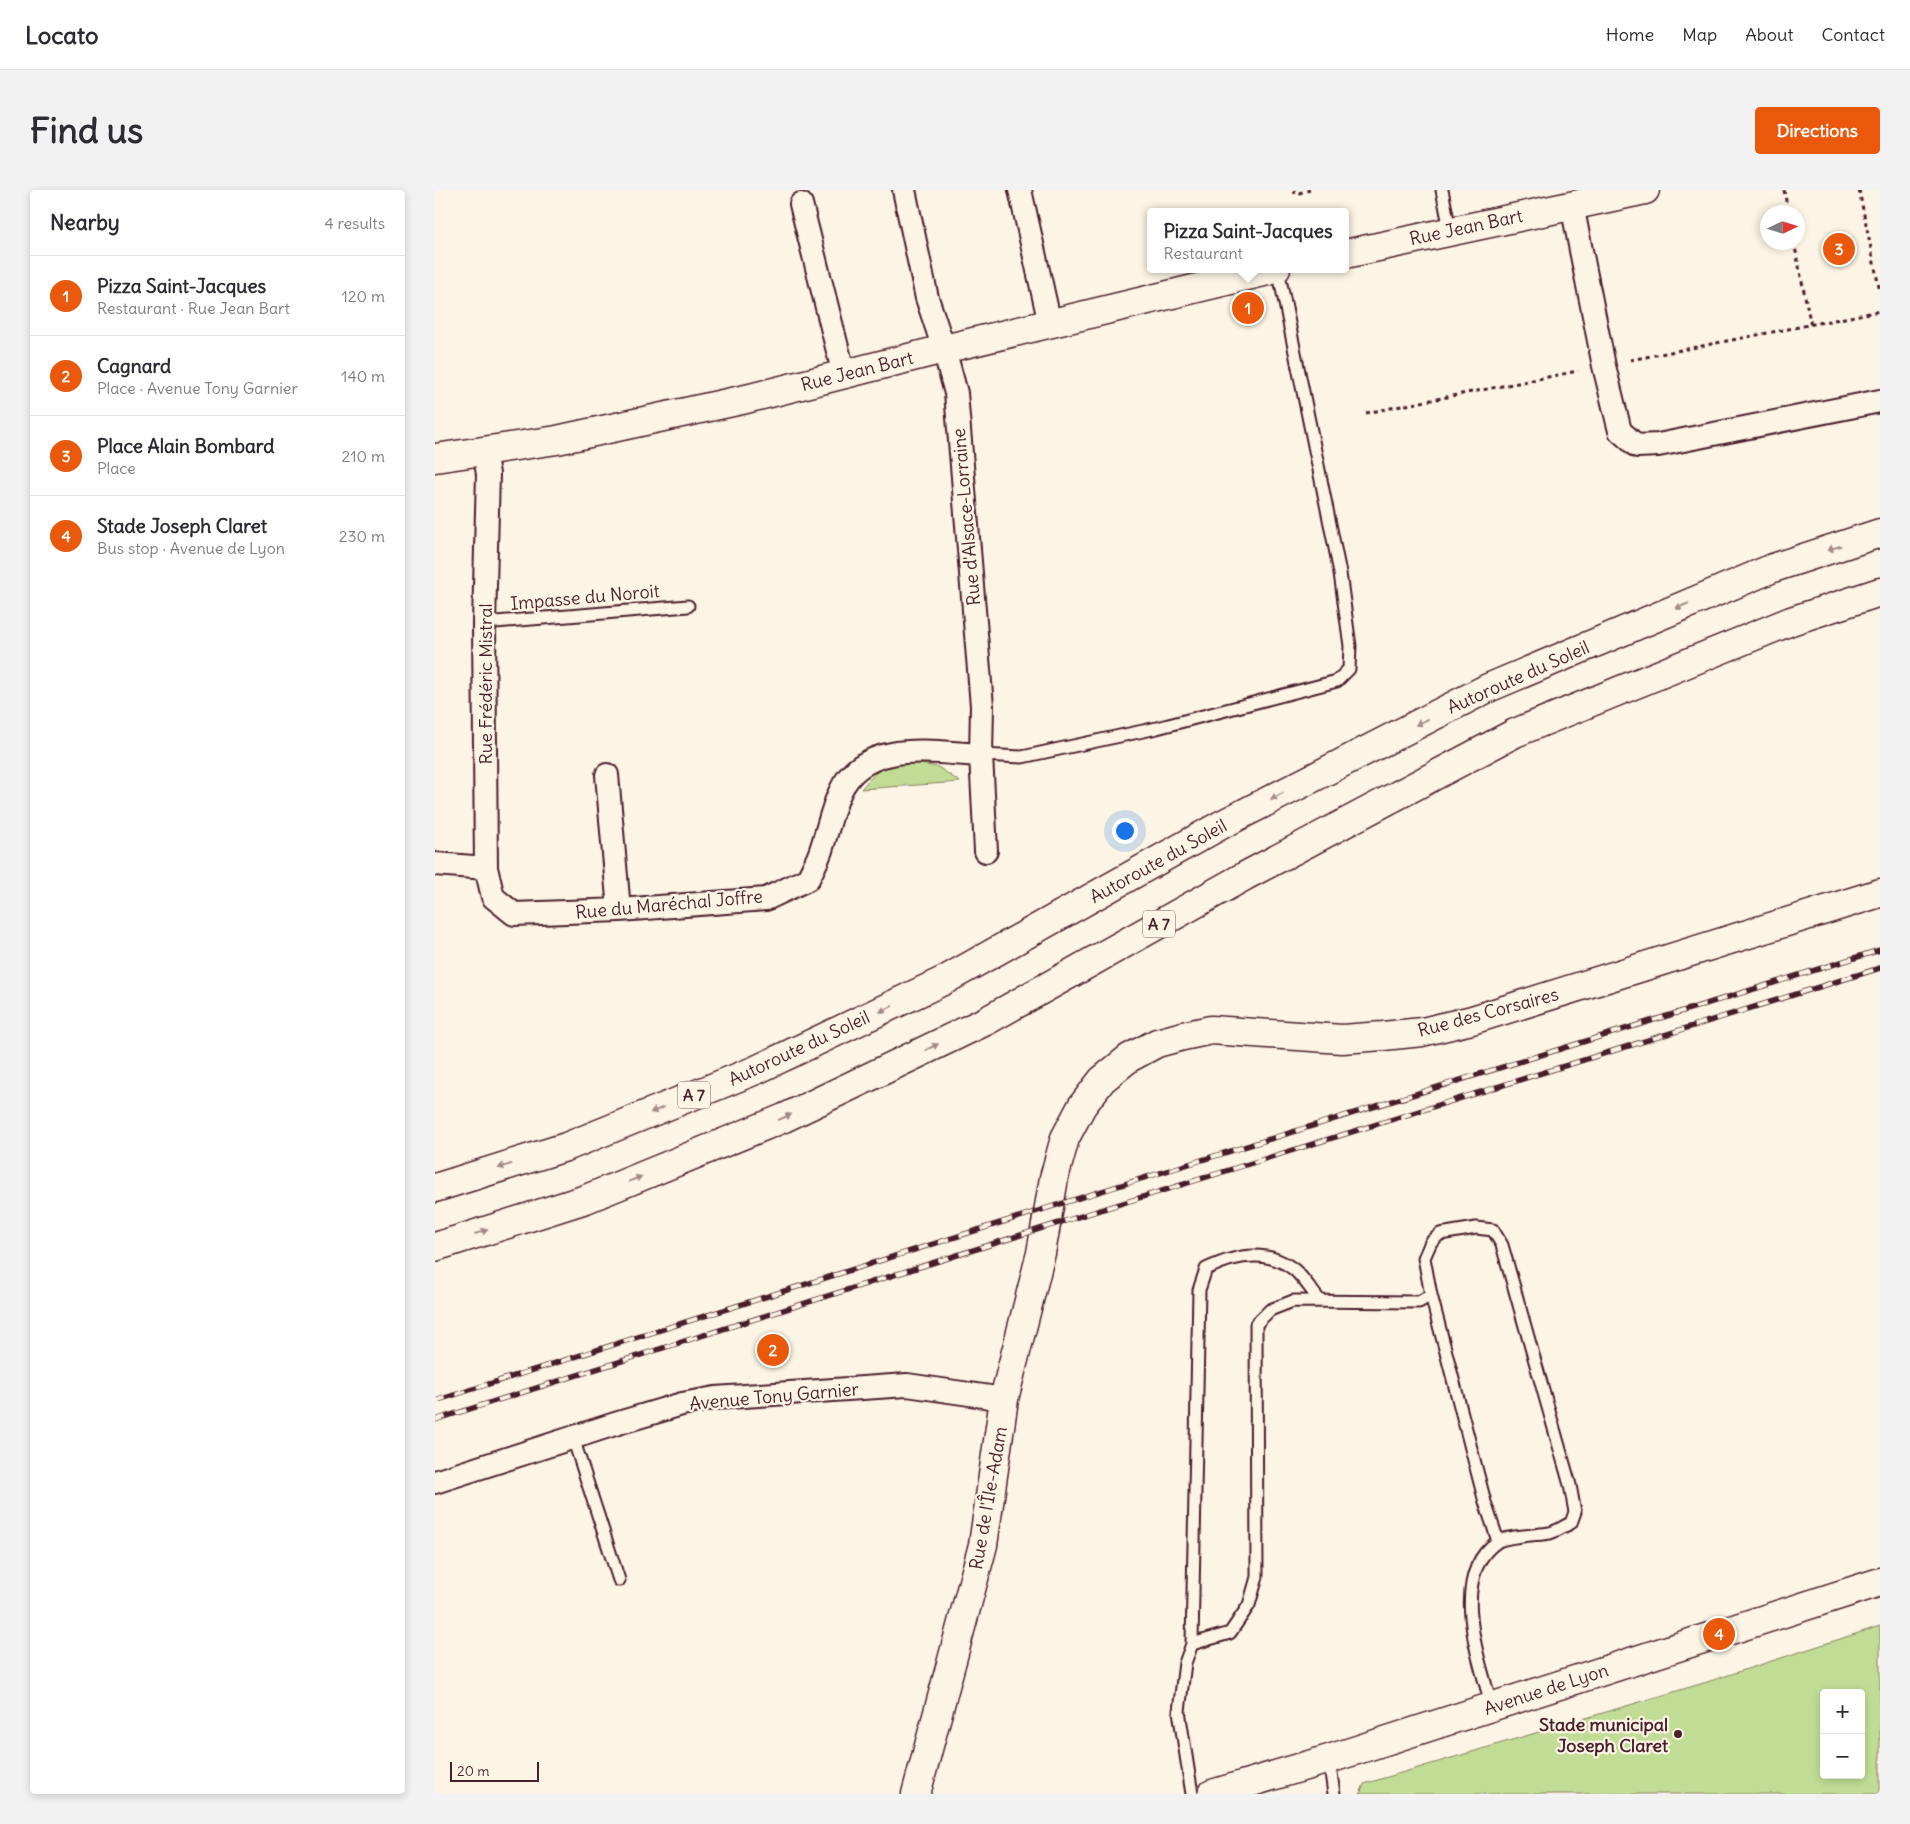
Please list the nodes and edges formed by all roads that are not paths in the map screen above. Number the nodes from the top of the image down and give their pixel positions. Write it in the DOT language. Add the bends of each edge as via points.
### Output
graph roads {
  1 [pos="904,190"];
  2 [pos="1020,190"];
  3 [pos="1442,190"];
  4 [pos="1645,190"];
  5 [pos="1580,199"];
  6 [pos="801,204"];
  7 [pos="1451,230"];
  8 [pos="1349,253"];
  9 [pos="1260,273"];
  10 [pos="1278,273"];
  11 [pos="1050,324"];
  12 [pos="944,349"];
  13 [pos="844,375"];
  14 [pos="1880,401"];
  15 [pos="484,451"];
  16 [pos="435,458"];
  17 [pos="1880,532"];
  18 [pos="1880,592"];
  19 [pos="688,606"];
  20 [pos="484,623"];
  21 [pos="981,755"];
  22 [pos="607,775"];
  23 [pos="985,851"];
  24 [pos="435,864"];
  25 [pos="486,868"];
  26 [pos="1880,893"];
  27 [pos="619,910"];
  28 [pos="435,1188"];
  29 [pos="435,1247"];
  30 [pos="1041,1253"];
  31 [pos="1431,1295"];
  32 [pos="1319,1301"];
  33 [pos="1004,1399"];
  34 [pos="573,1438"];
  35 [pos="435,1482"];
  36 [pos="1498,1541"];
  37 [pos="619,1580"];
  38 [pos="1880,1582"];
  39 [pos="1192,1644"];
  40 [pos="1492,1707"];
  41 [pos="1329,1759"];
  42 [pos="922,1786"];
  43 [pos="1192,1794"];
  44 [pos="1212,1794"];
  45 [pos="1334,1794"];
  1 -- 12 [label="street, Rue d'Alsace-Lorraine" via="927,298"];
  2 -- 11 [label="street"];
  3 -- 7 [label="lane"];
  4 -- 5 [label="main road, Rue Jean Bart"];
  5 -- 7 [label="main road, Rue Jean Bart"];
  5 -- 14 [label="street" via="1604,366 1620,431 1637,446 1685,440"];
  6 -- 13 [label="street"];
  7 -- 8 [label="main road, Rue Jean Bart"];
  9 -- 11 [label="main road, Rue Jean Bart"];
  10 -- 21 [label="lane" via="1340,573 1350,646 1349,669 1337,681 1157,728 1022,757"];
  11 -- 12 [label="main road, Rue Jean Bart"];
  12 -- 13 [label="main road, Rue Jean Bart"];
  12 -- 21 [label="street, Rue d'Alsace-Lorraine" via="955,394 982,706"];
  13 -- 15 [label="main road, Rue Jean Bart" via="557,440"];
  15 -- 16 [label="main road, Rue Jean Bart"];
  15 -- 20 [label="street, Rue Frédéric Mistral" via="488,474"];
  17 -- 28 [label="main road, Autoroute du Soleil / A 7, one-way" via="1773,568 1488,688 1221,825 945,980 756,1070 566,1146"];
  29 -- 18 [label="main road, A 7, one-way" via="585,1198 784,1118 986,1021 1245,876 1515,734 1791,621"];
  19 -- 20 [label="lane, Impasse du Noroit"];
  20 -- 25 [label="street, Rue Frédéric Mistral"];
  21 -- 23 [label="street, Rue d'Alsace-Lorraine"];
  21 -- 27 [label="street, Rue du Maréchal Joffre" via="899,752 877,757 854,770 840,792 808,879 766,899"];
  22 -- 27 [label="street"];
  24 -- 25 [label="street"];
  25 -- 27 [label="street, Rue du Maréchal Joffre" via="493,897 514,914"];
  26 -- 30 [label="main road, Rue des Corsaires" via="1481,1017 1422,1032 1341,1039 1211,1030 1157,1043 1129,1058 1102,1080 1081,1106 1060,1154"];
  30 -- 33 [label="main road, Rue de l'Île-Adam"];
  31 -- 32 [label="lane" via="1419,1302"];
  31 -- 36 [label="lane"];
  31 -- 36 [label="lane" via="1424,1258 1431,1242 1440,1234 1476,1228 1493,1230 1502,1245 1575,1512 1571,1523 1552,1532"];
  32 -- 39 [label="lane" via="1293,1302 1270,1310 1256,1324 1257,1577 1249,1605 1230,1633"];
  32 -- 39 [label="lane" via="1292,1268 1269,1256 1226,1259 1206,1269 1199,1290"];
  33 -- 34 [label="street, Avenue Tony Garnier" via="907,1385 715,1398 682,1404"];
  33 -- 42 [label="main road, Rue de l'Île-Adam" via="983,1545 937,1714"];
  34 -- 35 [label="street, Avenue Tony Garnier"];
  34 -- 37 [label="lane"];
  36 -- 40 [label="lane" via="1479,1561 1470,1593 1474,1641"];
  38 -- 40 [label="main road, Avenue de Lyon"];
  39 -- 43 [label="lane" via="1185,1663 1179,1711"];
  40 -- 41 [label="main road, Avenue de Lyon"];
  41 -- 44 [label="main road, Avenue de Lyon"];
  41 -- 45 [label="lane"];
}
